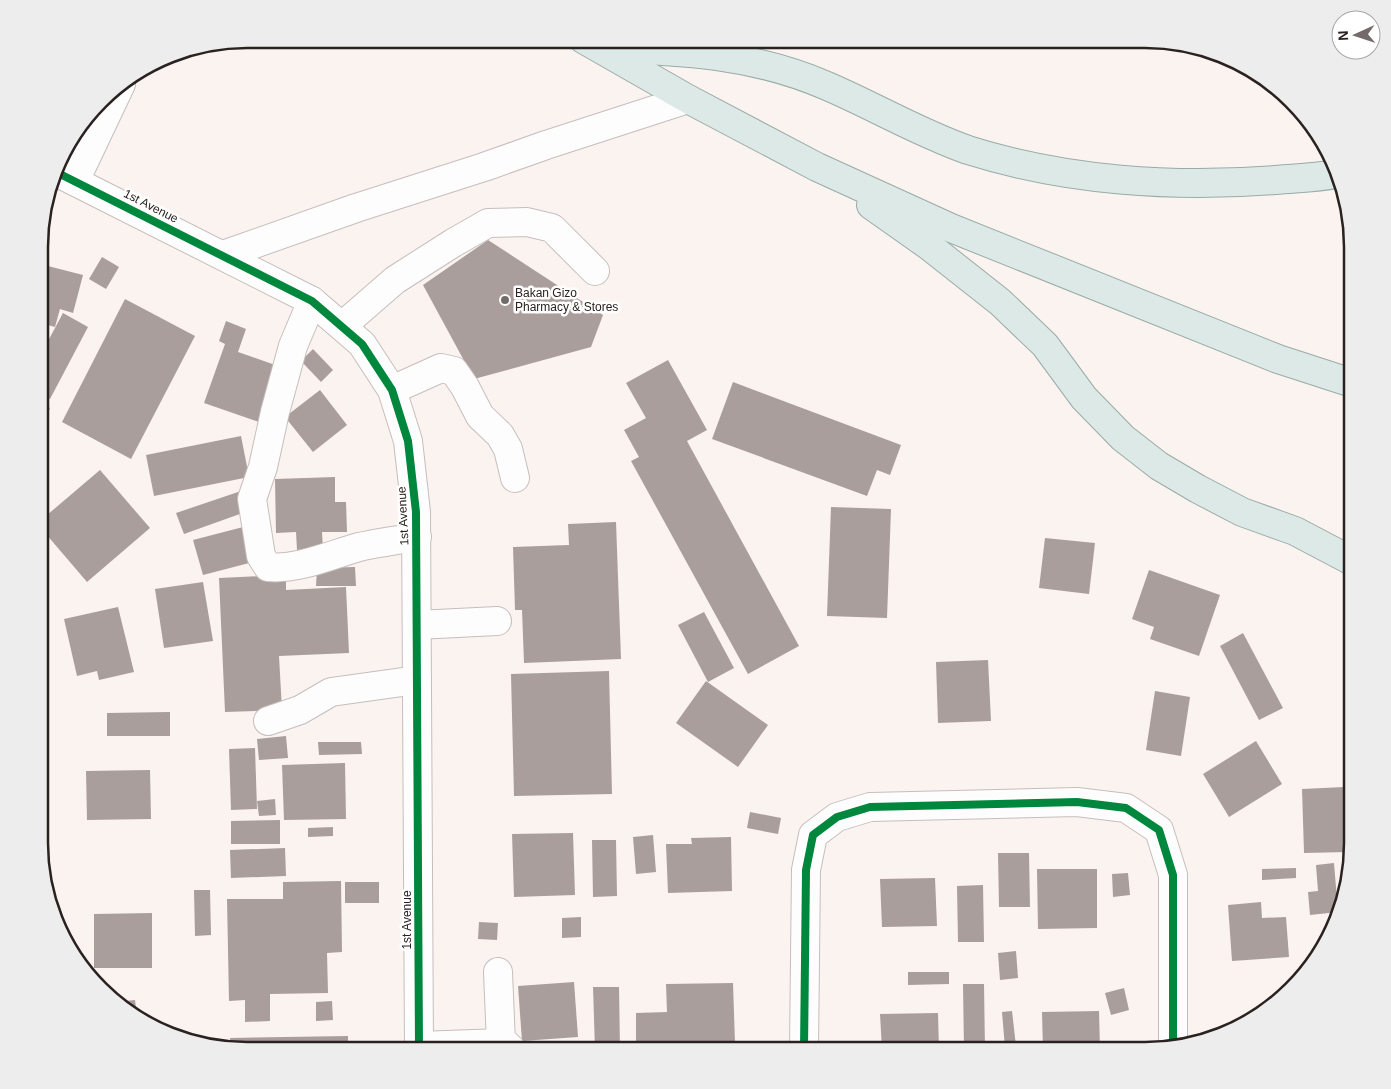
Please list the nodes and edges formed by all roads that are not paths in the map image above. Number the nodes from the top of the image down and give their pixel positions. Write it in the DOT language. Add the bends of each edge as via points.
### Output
graph roads {
  1 [pos="598,48"];
  2 [pos="643,48"];
  3 [pos="688,99"];
  4 [pos="111,101"];
  5 [pos="817,167"];
  6 [pos="1330,175"];
  7 [pos="66,177"];
  8 [pos="223,255"];
  9 [pos="596,271"];
  10 [pos="312,301"];
  11 [pos="342,326"];
  12 [pos="1344,381"];
  13 [pos="392,390"];
  14 [pos="515,478"];
  15 [pos="416,537"];
  16 [pos="1344,557"];
  17 [pos="497,621"];
  18 [pos="417,625"];
  19 [pos="417,680"];
  20 [pos="268,722"];
  21 [pos="498,972"];
  22 [pos="1173,1040"];
  23 [pos="419,1042"];
  24 [pos="506,1042"];
  25 [pos="804,1042"];
  1 -- 3 [label="main road"];
  2 -- 6 [label="main road" via="731,57 780,69 826,85 902,122 968,149 1035,167 1100,177 1179,183"];
  3 -- 5 [label="main road"];
  3 -- 8 [label="street"];
  4 -- 7 [label="street"];
  5 -- 12 [label="main road" via="951,228"];
  5 -- 16 [label="main road" via="929,246 1000,302 1044,345 1084,398 1123,438 1159,466 1233,507 1296,531"];
  7 -- 8 [label="street, 1st Avenue"];
  8 -- 10 [label="street, 1st Avenue"];
  9 -- 11 [label="street" via="552,228 527,222 488,223 396,280"];
  10 -- 11 [label="street, 1st Avenue"];
  10 -- 15 [label="street" via="293,346 252,499 261,556 268,568 279,568 359,547"];
  11 -- 13 [label="street, 1st Avenue" via="362,344"];
  13 -- 14 [label="street" via="441,368 454,371 480,416 500,435 508,448"];
  13 -- 15 [label="street, 1st Avenue" via="408,441"];
  15 -- 18 [label="street, 1st Avenue"];
  17 -- 18 [label="street"];
  18 -- 19 [label="street, 1st Avenue"];
  19 -- 20 [label="street" via="331,692 300,710"];
  19 -- 23 [label="street, 1st Avenue"];
  21 -- 24 [label="street"];
  22 -- 25 [label="street" via="1173,875 1159,830 1126,808 1077,802 870,807 837,817 814,835 806,870"];
}
